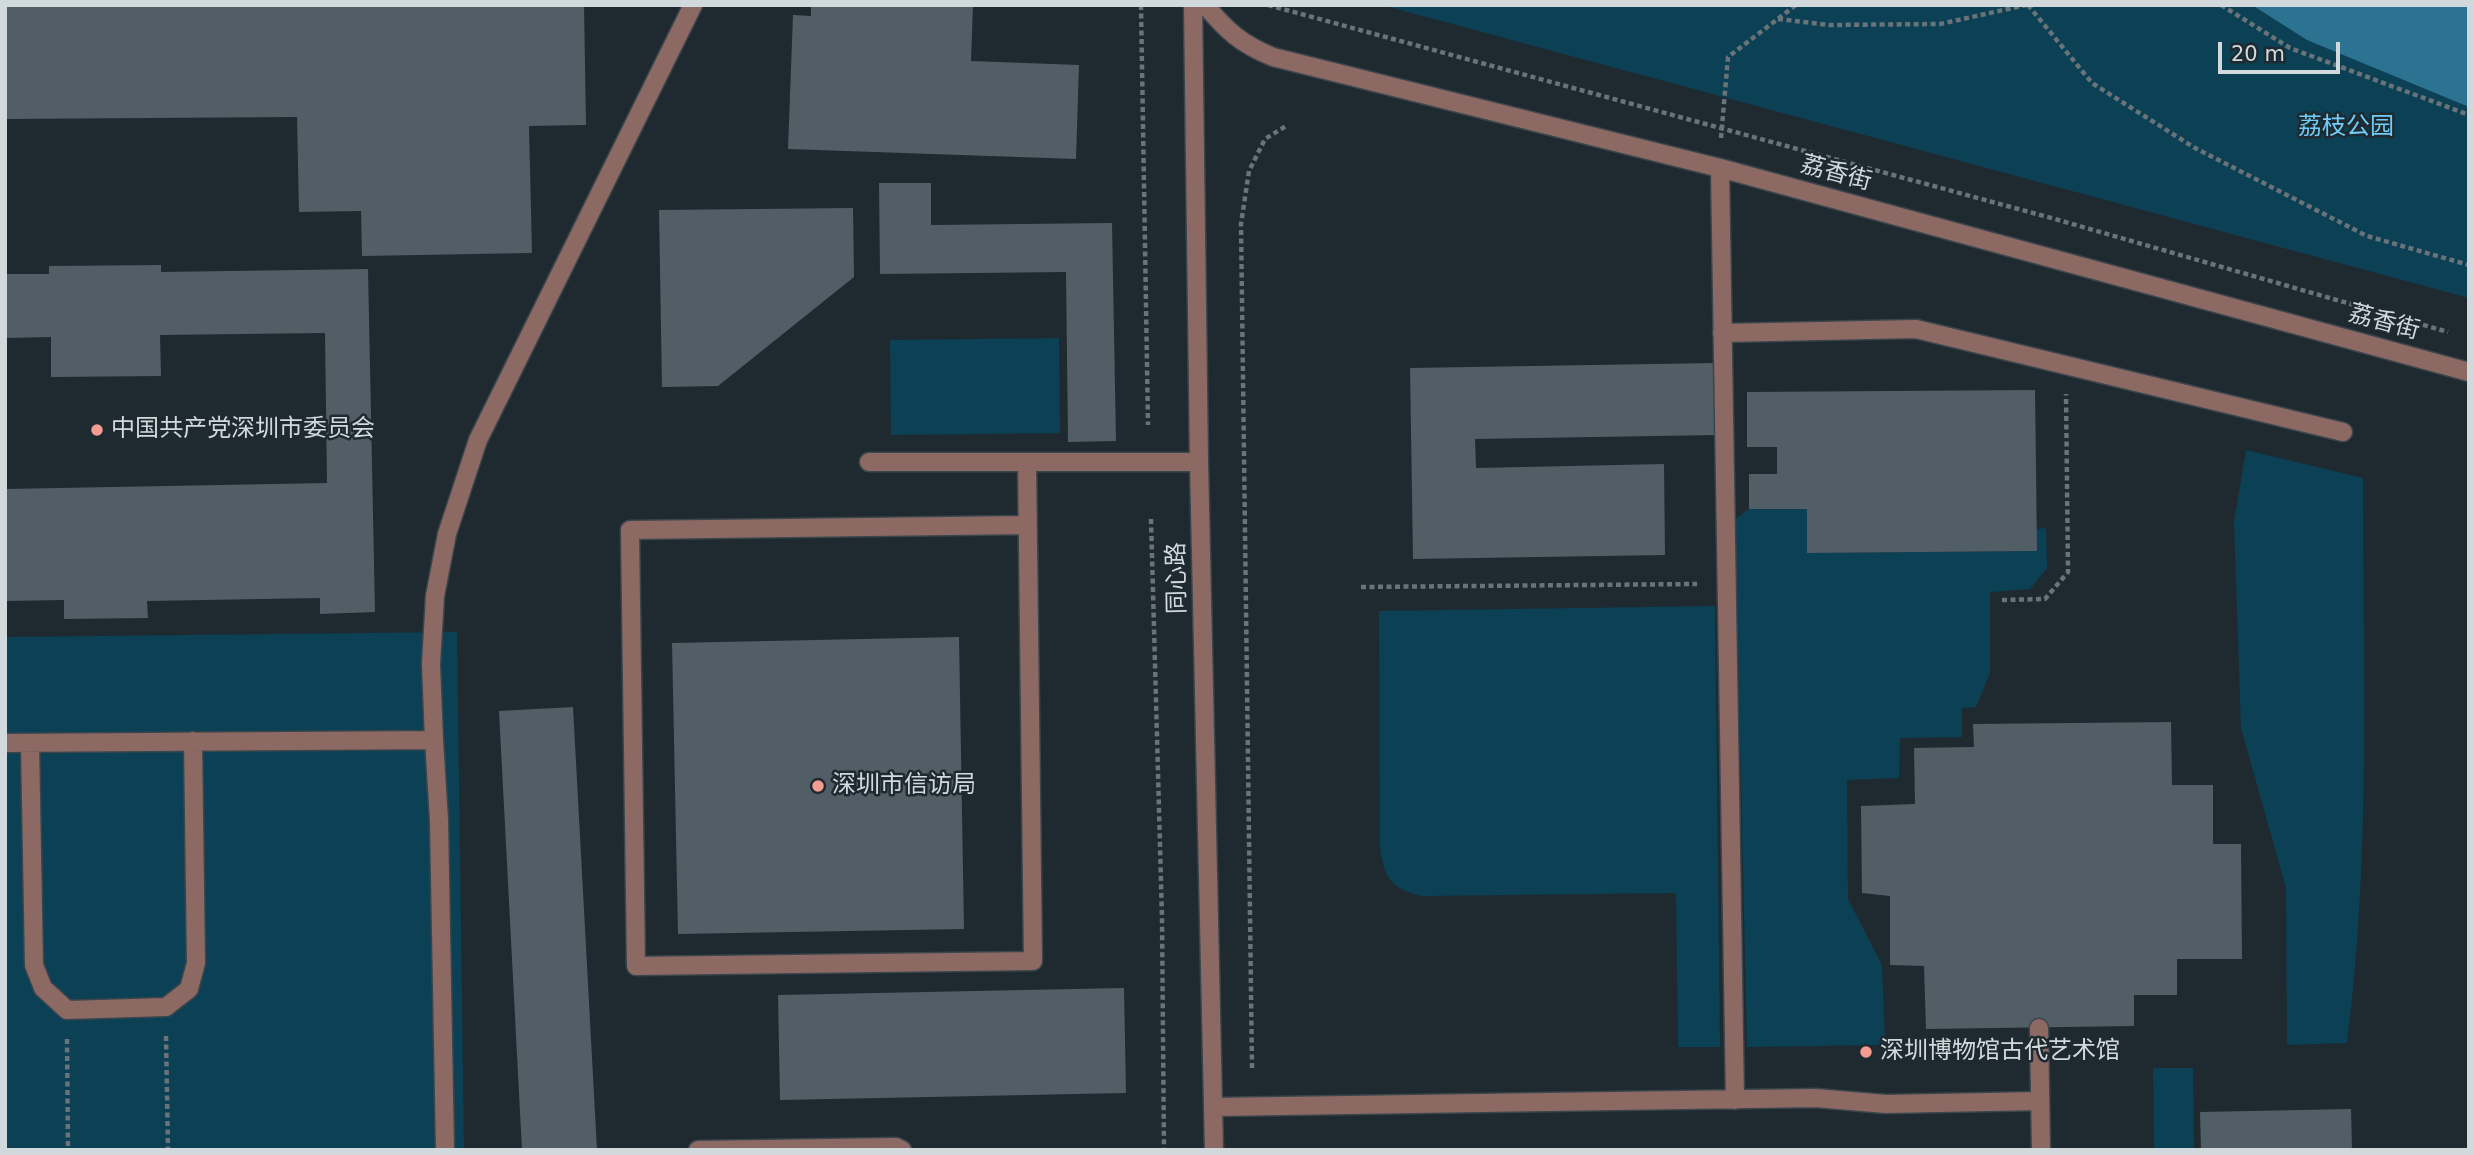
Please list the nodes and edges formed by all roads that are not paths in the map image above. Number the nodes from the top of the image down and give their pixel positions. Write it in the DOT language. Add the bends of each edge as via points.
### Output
graph roads {
  1 [pos="693,5"];
  2 [pos="1193,5"];
  3 [pos="1205,5"];
  4 [pos="1720,168"];
  5 [pos="1721,333"];
  6 [pos="2469,372"];
  7 [pos="2343,432"];
  8 [pos="869,462"];
  9 [pos="1027,462"];
  10 [pos="1199,462"];
  11 [pos="1027,525"];
  12 [pos="434,740"];
  13 [pos="192,741"];
  14 [pos="5,743"];
  15 [pos="30,743"];
  16 [pos="2039,1028"];
  17 [pos="1735,1100"];
  18 [pos="2040,1101"];
  19 [pos="1214,1107"];
  20 [pos="445,1150"];
  21 [pos="698,1150"];
  22 [pos="902,1150"];
  23 [pos="1214,1150"];
  24 [pos="2041,1150"];
  1 -- 12 [label="street" via="478,440 447,534 435,596"];
  2 -- 10 [label="street, 同心路"];
  3 -- 4 [label="street, 荔香街" via="1228,33 1273,57"];
  4 -- 5 [label="street"];
  4 -- 6 [label="street, 荔香街"];
  5 -- 7 [label="street" via="1916,329"];
  5 -- 17 [label="street"];
  8 -- 9 [label="street"];
  9 -- 10 [label="street"];
  9 -- 11 [label="street"];
  10 -- 19 [label="street, 同心路"];
  11 -- 11 [label="street" via="630,530 636,966 1033,961"];
  12 -- 13 [label="street"];
  12 -- 20 [label="street"];
  13 -- 15 [label="street"];
  13 -- 15 [label="street" via="196,963 189,989 166,1007 67,1010 43,988 34,965"];
  14 -- 15 [label="street"];
  16 -- 18 [label="street"];
  17 -- 18 [label="street" via="1815,1098 1886,1104"];
  17 -- 19 [label="street"];
  18 -- 24 [label="street"];
  19 -- 23 [label="street, 同心路"];
  21 -- 22 [label="street"];
}
